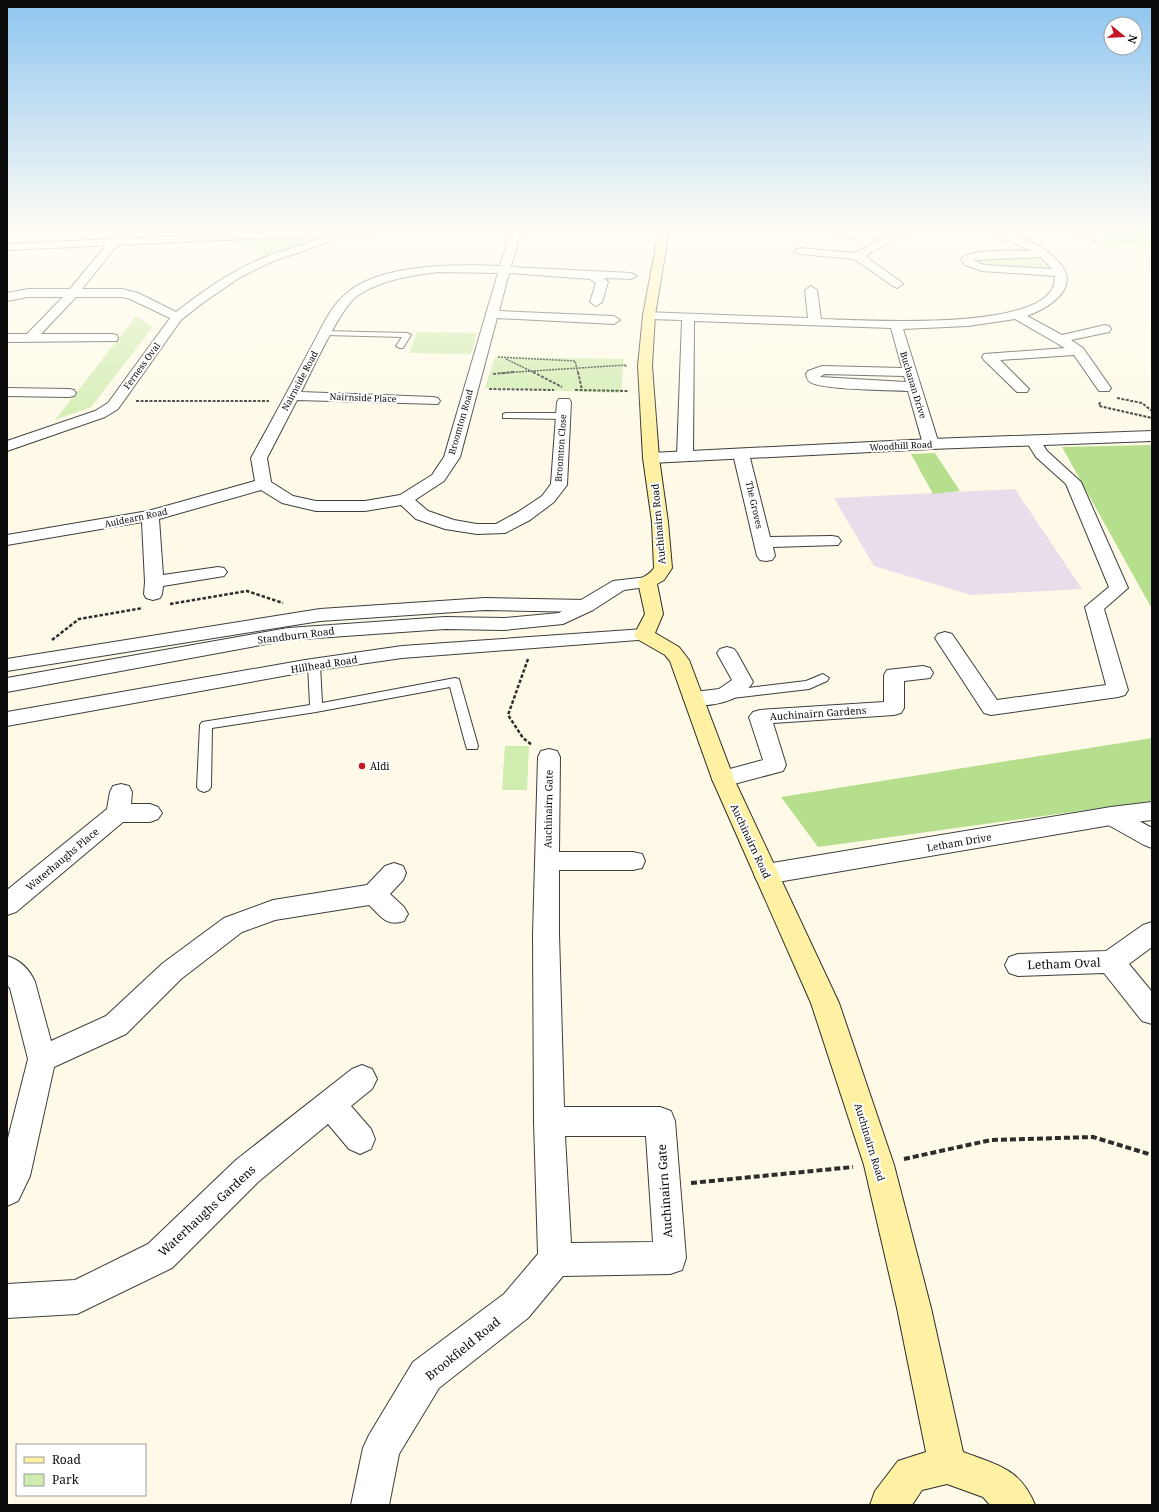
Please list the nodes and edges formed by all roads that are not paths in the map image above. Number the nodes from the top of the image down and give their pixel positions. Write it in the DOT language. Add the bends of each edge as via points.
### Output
graph roads {
  1 [pos="66,301"];
  2 [pos="143,301"];
  3 [pos="198,301"];
  4 [pos="347,301"];
  5 [pos="495,301"];
  6 [pos="652,301"];
  7 [pos="813,301"];
  8 [pos="1047,301"];
  9 [pos="491,314"];
  10 [pos="649,315"];
  11 [pos="1016,315"];
  12 [pos="177,317"];
  13 [pos="688,317"];
  14 [pos="614,320"];
  15 [pos="815,322"];
  16 [pos="896,325"];
  17 [pos="1105,329"];
  18 [pos="326,333"];
  19 [pos="7,338"];
  20 [pos="31,338"];
  21 [pos="112,338"];
  22 [pos="1060,339"];
  23 [pos="400,346"];
  24 [pos="1078,351"];
  25 [pos="909,372"];
  26 [pos="914,387"];
  27 [pos="1022,389"];
  28 [pos="1103,391"];
  29 [pos="7,392"];
  30 [pos="69,393"];
  31 [pos="291,399"];
  32 [pos="433,400"];
  33 [pos="563,402"];
  34 [pos="506,416"];
  35 [pos="1152,436"];
  36 [pos="1034,441"];
  37 [pos="931,444"];
  38 [pos="7,446"];
  39 [pos="742,454"];
  40 [pos="686,456"];
  41 [pos="651,458"];
  42 [pos="263,484"];
  43 [pos="405,499"];
  44 [pos="150,516"];
  45 [pos="7,540"];
  46 [pos="832,541"];
  47 [pos="218,572"];
  48 [pos="647,582"];
  49 [pos="586,606"];
  50 [pos="644,636"];
  51 [pos="945,638"];
  52 [pos="727,653"];
  53 [pos="15,664"];
  54 [pos="314,665"];
  55 [pos="923,673"];
  56 [pos="823,678"];
  57 [pos="7,685"];
  58 [pos="724,695"];
  59 [pos="693,698"];
  60 [pos="316,708"];
  61 [pos="7,719"];
  62 [pos="472,746"];
  63 [pos="549,757"];
  64 [pos="723,779"];
  65 [pos="204,787"];
  66 [pos="1152,811"];
  67 [pos="150,813"];
  68 [pos="1111,816"];
  69 [pos="1152,839"];
  70 [pos="547,861"];
  71 [pos="633,861"];
  72 [pos="394,873"];
  73 [pos="766,874"];
  74 [pos="374,894"];
  75 [pos="7,905"];
  76 [pos="395,914"];
  77 [pos="1152,933"];
  78 [pos="1111,962"];
  79 [pos="1018,965"];
  80 [pos="7,967"];
  81 [pos="1152,1012"];
  82 [pos="42,1059"];
  83 [pos="362,1079"];
  84 [pos="330,1104"];
  85 [pos="549,1122"];
  86 [pos="360,1139"];
  87 [pos="7,1190"];
  88 [pos="555,1260"];
  89 [pos="7,1301"];
  90 [pos="947,1465"];
  91 [pos="370,1505"];
  92 [pos="889,1505"];
  93 [pos="1016,1505"];
  1 -- 20 [label="street"];
  2 -- 12 [label="street"];
  3 -- 12 [label="street, Ferness Oval"];
  4 -- 18 [label="street, Nairnside Road" via="335,315"];
  5 -- 9 [label="street, Broomton Road"];
  6 -- 10 [label="main road, Auchinairn Road"];
  7 -- 15 [label="street"];
  8 -- 11 [label="street"];
  9 -- 14 [label="street"];
  9 -- 43 [label="street, Broomton Road" via="452,457 438,478"];
  10 -- 13 [label="street"];
  10 -- 41 [label="main road, Auchinairn Road" via="646,375"];
  11 -- 16 [label="street" via="951,325"];
  11 -- 22 [label="street"];
  12 -- 38 [label="street, Ferness Oval" via="113,406 100,414"];
  13 -- 15 [label="street"];
  13 -- 40 [label="street"];
  15 -- 16 [label="street"];
  16 -- 25 [label="street, Buchanan Drive"];
  17 -- 22 [label="street"];
  18 -- 23 [label="lane" via="407,335"];
  18 -- 31 [label="street, Nairnside Road"];
  19 -- 20 [label="street"];
  20 -- 21 [label="street"];
  22 -- 24 [label="street"];
  24 -- 27 [label="street" via="989,357"];
  24 -- 28 [label="street"];
  25 -- 26 [label="street, Buchanan Drive"];
  25 -- 26 [label="street" via="822,370 813,374 814,379 824,382"];
  26 -- 37 [label="street, Buchanan Drive"];
  29 -- 30 [label="street"];
  31 -- 32 [label="street, Nairnside Place"];
  31 -- 42 [label="street, Nairnside Road" via="259,458"];
  33 -- 34 [label="lane"];
  33 -- 43 [label="street, Broomton Close" via="559,485 548,499 524,516 499,529 477,529 457,526 422,515"];
  35 -- 36 [label="street, Woodhill Road"];
  36 -- 37 [label="street, Woodhill Road"];
  36 -- 51 [label="street" via="1041,454 1073,482 1119,588 1094,607 1118,690 991,708"];
  37 -- 39 [label="street, Woodhill Road"];
  39 -- 40 [label="street, Woodhill Road"];
  39 -- 46 [label="street, The Groves" via="764,549"];
  40 -- 41 [label="street, Woodhill Road"];
  41 -- 48 [label="main road, Auchinairn Road" via="660,522 663,568 658,576"];
  42 -- 43 [label="street, Broomton Road" via="288,500 316,506 365,506"];
  42 -- 44 [label="street, Auldearn Road"];
  44 -- 45 [label="street, Auldearn Road"];
  44 -- 47 [label="street" via="155,597"];
  48 -- 49 [label="street, Standburn Road" via="619,585"];
  48 -- 50 [label="main road" via="654,614"];
  49 -- 53 [label="street, Standburn Road" via="485,604 320,615"];
  49 -- 57 [label="street, Standburn Road" via="563,618 504,624 444,623 288,634"];
  50 -- 54 [label="street, Hillhead Road" via="402,652"];
  50 -- 59 [label="main road, Auchinairn Road" via="672,651 679,660"];
  52 -- 58 [label="street" via="742,682"];
  54 -- 60 [label="lane"];
  54 -- 61 [label="street, Hillhead Road"];
  55 -- 64 [label="street, Auchinairn Gardens" via="894,675 894,708 760,717 775,766"];
  56 -- 58 [label="lane" via="810,686"];
  58 -- 59 [label="street"];
  59 -- 64 [label="main road, Auchinairn Road"];
  60 -- 62 [label="lane" via="455,682"];
  60 -- 65 [label="lane" via="206,725"];
  63 -- 70 [label="street, Auchinairn Gate"];
  64 -- 73 [label="main road, Auchinairn Road"];
  66 -- 68 [label="street, Letham Drive"];
  67 -- 75 [label="street, Waterhaughs Place" via="119,803"];
  68 -- 69 [label="street"];
  68 -- 73 [label="street, Letham Drive"];
  70 -- 71 [label="street, Auchinairn Gate"];
  70 -- 85 [label="street, Auchinairn Gate"];
  72 -- 74 [label="street"];
  73 -- 90 [label="main road, Auchinairn Road" via="825,1003 879,1165 914,1308"];
  74 -- 76 [label="street"];
  74 -- 82 [label="street" via="273,910 233,925 172,971 116,1024"];
  77 -- 78 [label="street, Letham Oval"];
  78 -- 79 [label="street, Letham Oval"];
  78 -- 81 [label="street, Letham Oval"];
  80 -- 82 [label="street" via="22,982"];
  82 -- 87 [label="street" via="14,1176"];
  83 -- 84 [label="street, Waterhaughs Gardens"];
  84 -- 86 [label="street"];
  84 -- 89 [label="street, Waterhaughs Gardens" via="247,1171 160,1256 77,1297"];
  85 -- 88 [label="street, Auchinairn Gate"];
  85 -- 88 [label="street, Auchinairn Gate" via="660,1121 670,1258"];
  88 -- 91 [label="street, Brookfield Road" via="516,1306 426,1375 382,1448"];
  90 -- 92 [label="main road" via="911,1474"];
  90 -- 93 [label="main road" via="996,1483"];
}
